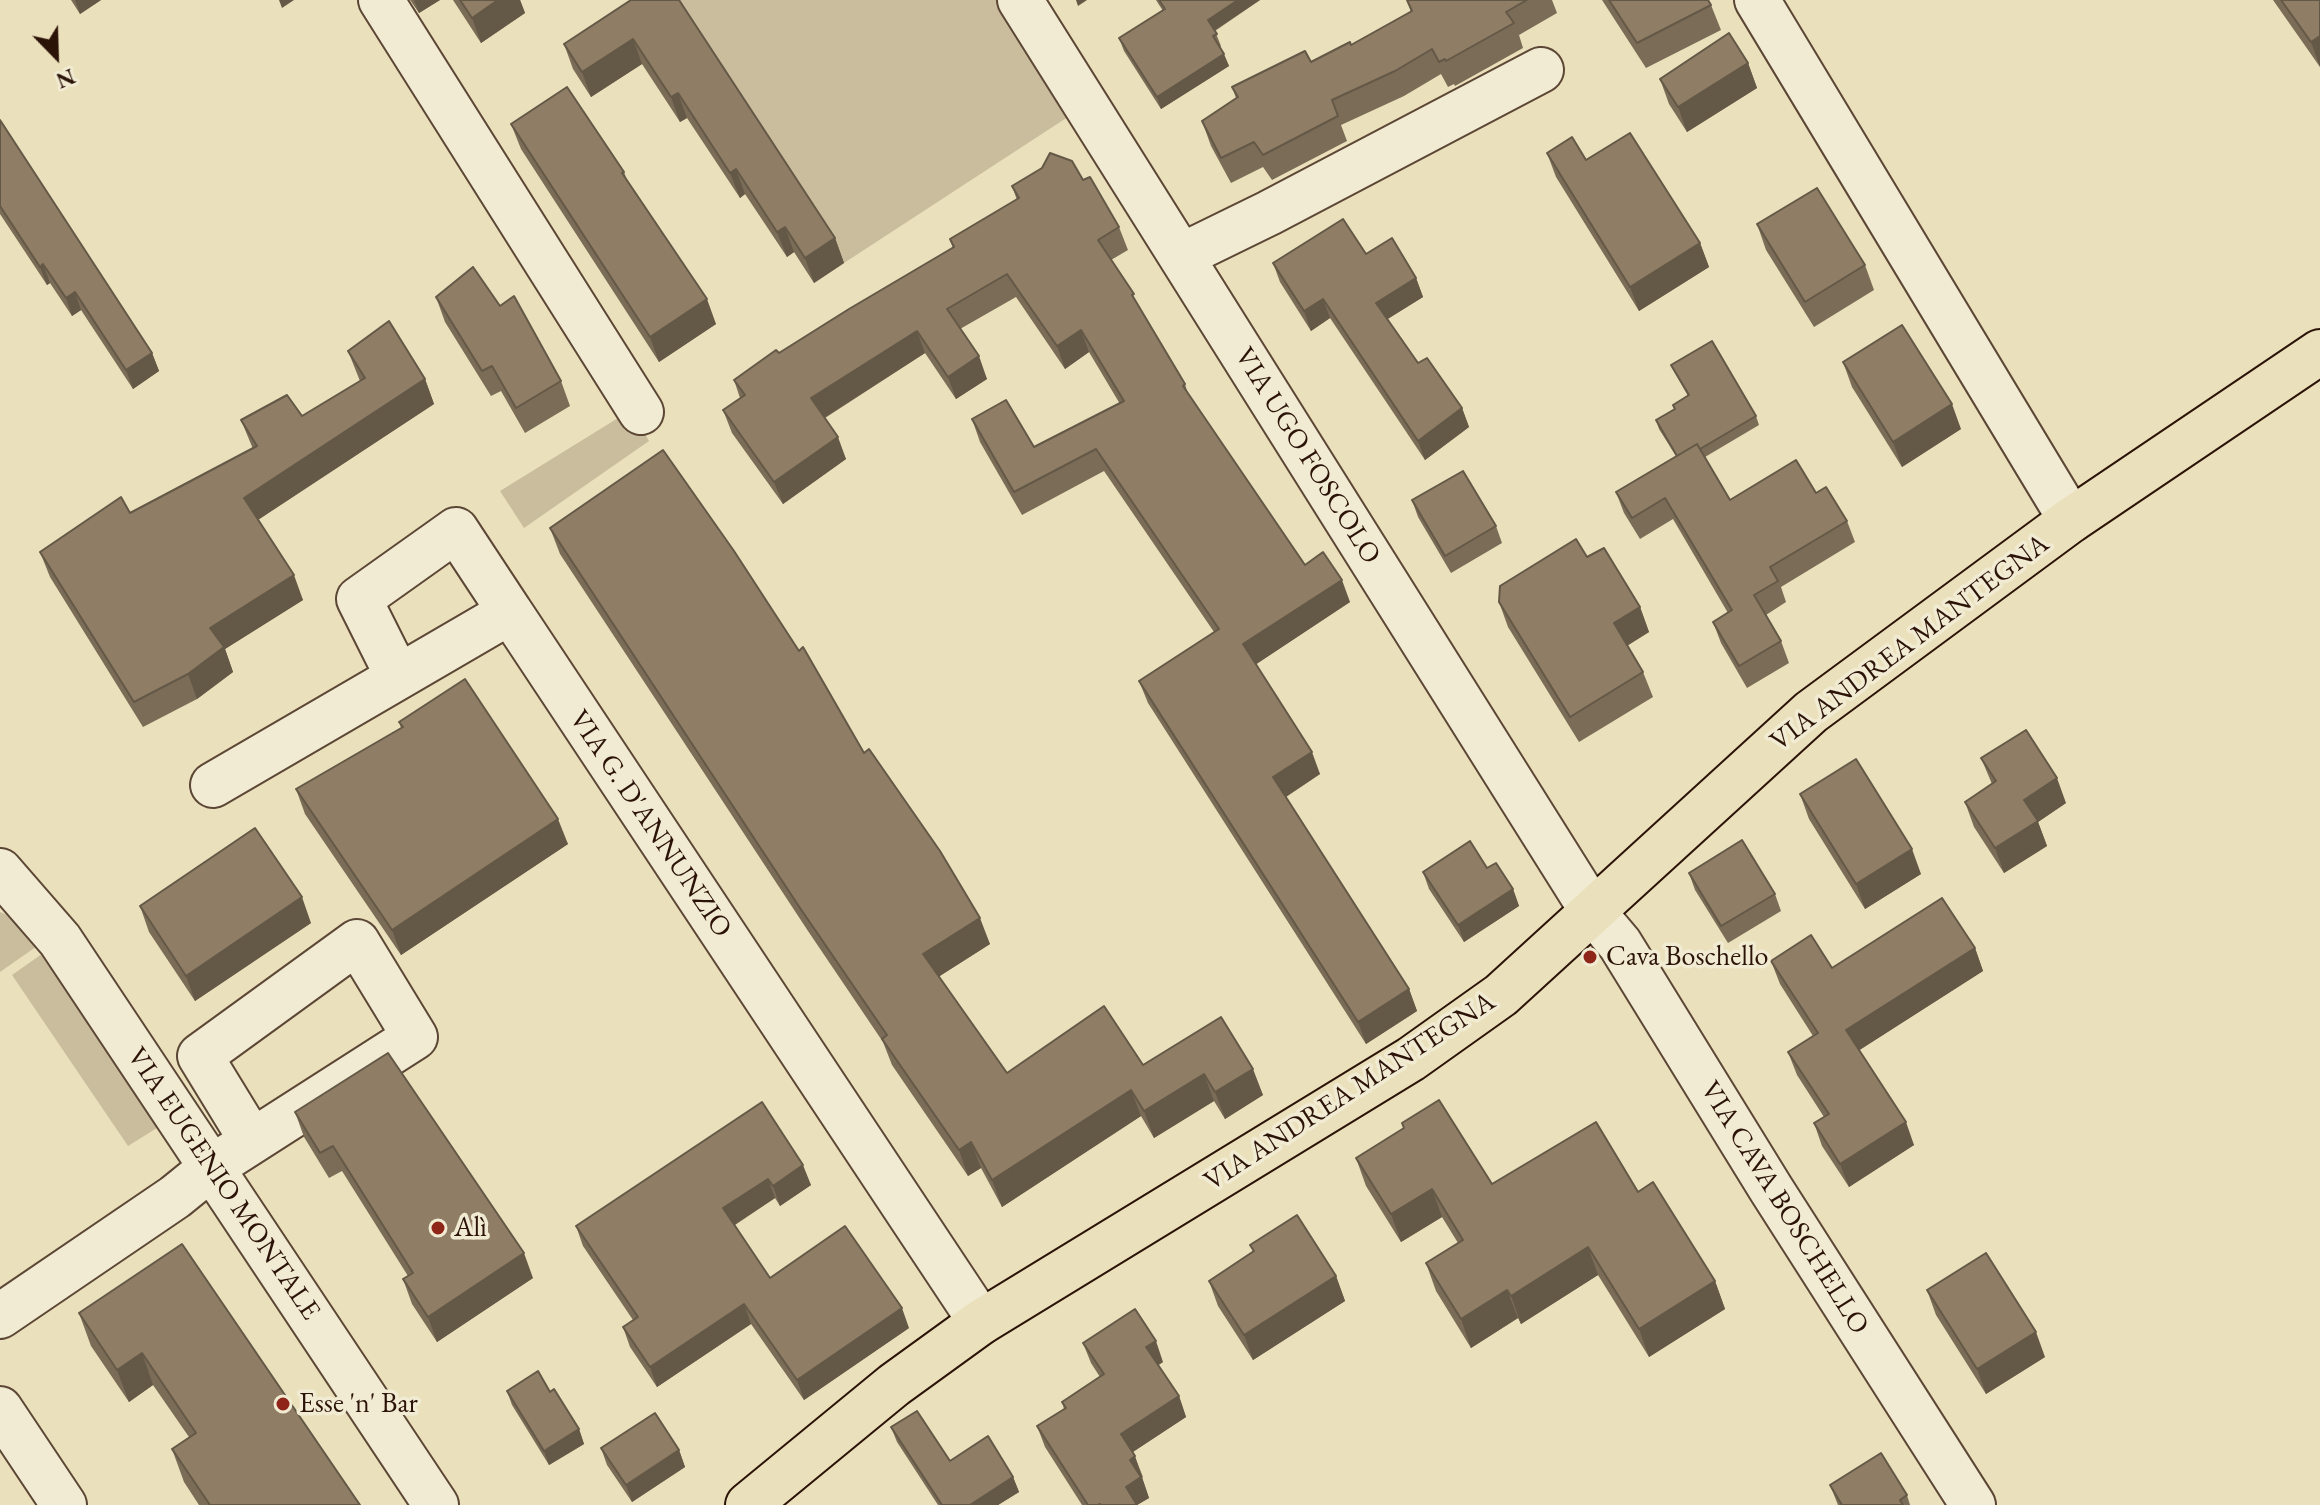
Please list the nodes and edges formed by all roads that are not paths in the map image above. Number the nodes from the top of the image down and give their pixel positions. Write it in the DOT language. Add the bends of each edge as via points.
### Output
graph roads {
  1 [pos="381,0"];
  2 [pos="1020,0"];
  3 [pos="1757,0"];
  4 [pos="1541,70"];
  5 [pos="1181,256"];
  6 [pos="2320,352"];
  7 [pos="641,412"];
  8 [pos="2071,520"];
  9 [pos="510,612"];
  10 [pos="398,677"];
  11 [pos="213,785"];
  12 [pos="0,871"];
  13 [pos="1593,912"];
  14 [pos="252,1141"];
  15 [pos="212,1167"];
  16 [pos="0,1316"];
  17 [pos="981,1322"];
  18 [pos="0,1409"];
  19 [pos="64,1505"];
  20 [pos="436,1505"];
  21 [pos="748,1505"];
  22 [pos="1973,1505"];
  1 -- 7 [label="street"];
  2 -- 5 [label="street, VIA UGO FOSCOLO"];
  3 -- 8 [label="street, VIA ANDREA MANTEGNA"];
  4 -- 5 [label="street"];
  5 -- 13 [label="street, VIA UGO FOSCOLO"];
  6 -- 8 [label="main road, VIA ANDREA MANTEGNA"];
  8 -- 13 [label="main road, VIA ANDREA MANTEGNA" via="1811,712"];
  9 -- 10 [label="street"];
  9 -- 10 [label="street, VIA G. D'ANNUNZIO" via="456,530 359,599"];
  9 -- 17 [label="street, VIA G. D'ANNUNZIO"];
  10 -- 11 [label="street"];
  12 -- 15 [label="street, VIA EUGENIO MONTALE" via="60,940"];
  13 -- 17 [label="main road, VIA ANDREA MANTEGNA" via="1501,995 1411,1059"];
  13 -- 22 [label="street, VIA CAVA BOSCHELLO" via="1620,944"];
  14 -- 14 [label="street" via="200,1056 357,942 415,1037"];
  14 -- 15 [label="street"];
  15 -- 16 [label="street"];
  15 -- 20 [label="street, VIA EUGENIO MONTALE"];
  17 -- 21 [label="main road, VIA ANDREA MANTEGNA" via="894,1385"];
  18 -- 19 [label="street"];
}
